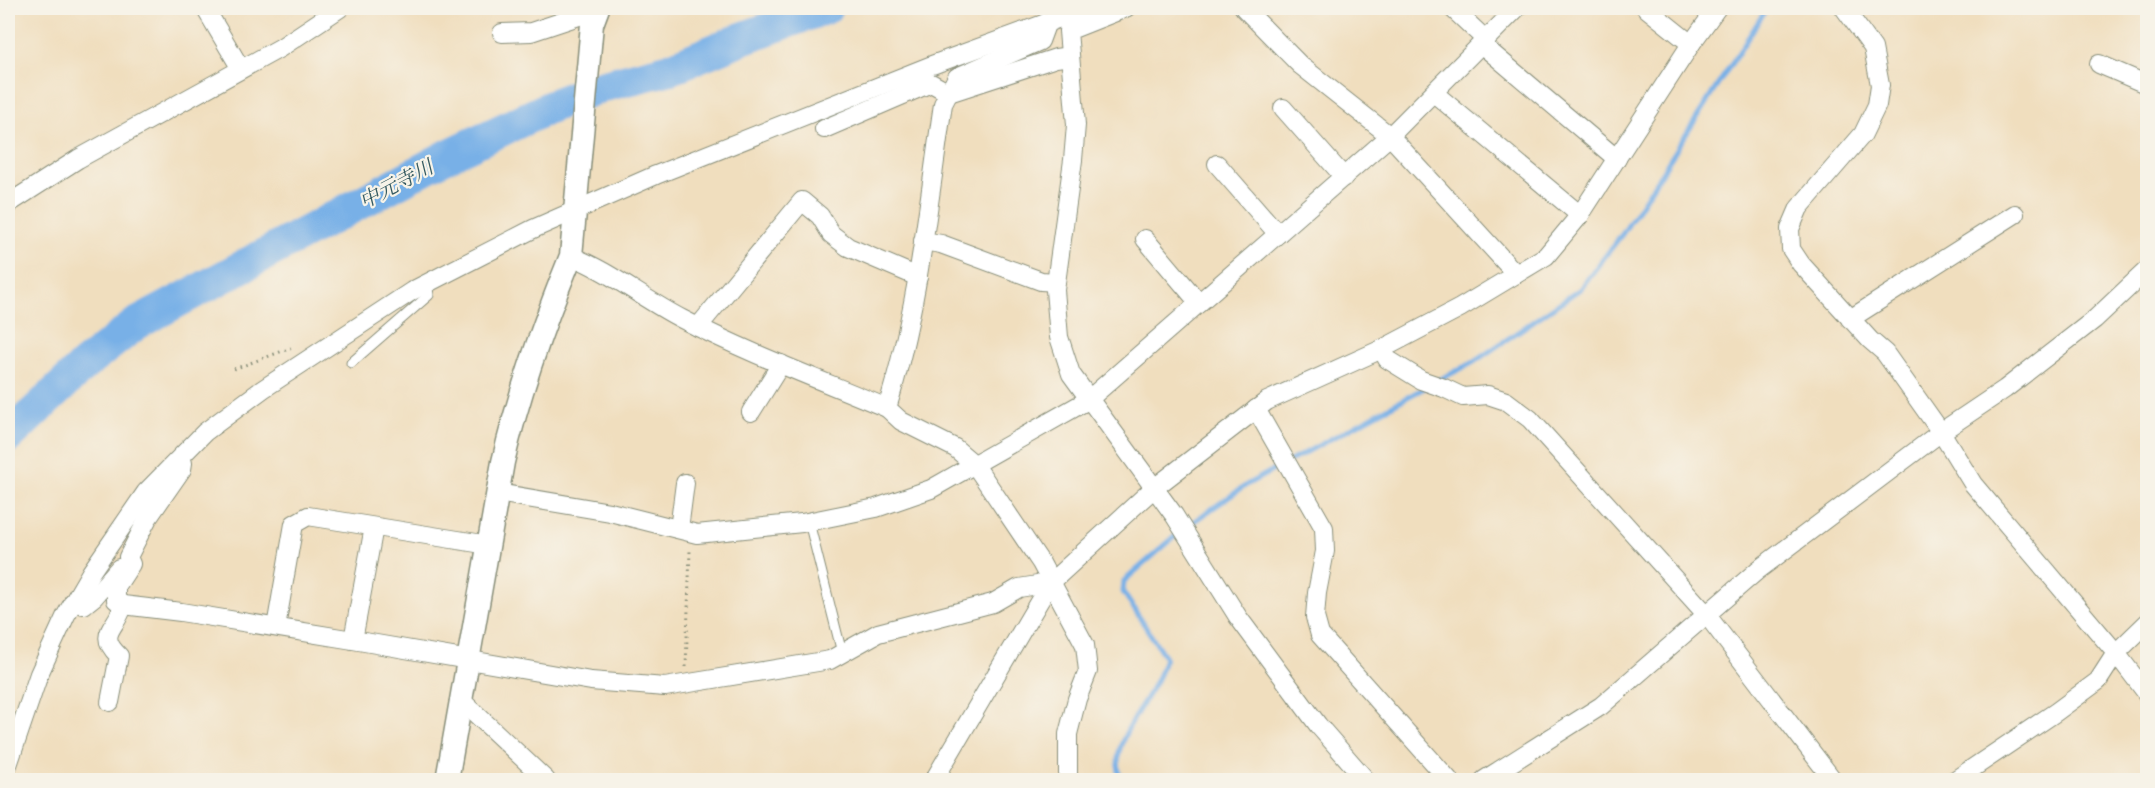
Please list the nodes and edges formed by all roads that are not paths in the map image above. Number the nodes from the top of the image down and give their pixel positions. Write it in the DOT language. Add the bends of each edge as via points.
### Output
graph roads {
  1 [pos="205,8"];
  2 [pos="340,8"];
  3 [pos="1087,8"];
  4 [pos="1126,8"];
  5 [pos="1244,8"];
  6 [pos="1452,8"];
  7 [pos="1517,8"];
  8 [pos="1646,8"];
  9 [pos="1717,8"];
  10 [pos="1844,8"];
  11 [pos="596,14"];
  12 [pos="1047,22"];
  13 [pos="502,33"];
  14 [pos="1484,42"];
  15 [pos="1691,44"];
  16 [pos="1070,56"];
  17 [pos="2099,64"];
  18 [pos="241,69"];
  19 [pos="2148,86"];
  20 [pos="949,93"];
  21 [pos="1434,93"];
  22 [pos="1284,108"];
  23 [pos="824,129"];
  24 [pos="1390,136"];
  25 [pos="1617,159"];
  26 [pos="1217,164"];
  27 [pos="1344,177"];
  28 [pos="8,204"];
  29 [pos="575,204"];
  30 [pos="2015,214"];
  31 [pos="1580,215"];
  32 [pos="1278,234"];
  33 [pos="1145,239"];
  34 [pos="923,240"];
  35 [pos="571,256"];
  36 [pos="2148,269"];
  37 [pos="1516,274"];
  38 [pos="918,276"];
  39 [pos="1056,282"];
  40 [pos="427,283"];
  41 [pos="1199,303"];
  42 [pos="1851,319"];
  43 [pos="698,327"];
  44 [pos="1382,349"];
  45 [pos="351,363"];
  46 [pos="781,364"];
  47 [pos="1088,400"];
  48 [pos="887,408"];
  49 [pos="1256,410"];
  50 [pos="751,412"];
  51 [pos="1941,432"];
  52 [pos="184,453"];
  53 [pos="975,465"];
  54 [pos="685,483"];
  55 [pos="1153,489"];
  56 [pos="498,493"];
  57 [pos="808,522"];
  58 [pos="374,527"];
  59 [pos="685,531"];
  60 [pos="489,545"];
  61 [pos="128,557"];
  62 [pos="1050,583"];
  63 [pos="74,602"];
  64 [pos="123,605"];
  65 [pos="1706,614"];
  66 [pos="2148,622"];
  67 [pos="276,627"];
  68 [pos="353,640"];
  69 [pos="842,653"];
  70 [pos="2116,653"];
  71 [pos="470,658"];
  72 [pos="2148,695"];
  73 [pos="461,700"];
  74 [pos="110,702"];
  75 [pos="8,765"];
  76 [pos="447,780"];
  77 [pos="546,780"];
  78 [pos="934,780"];
  79 [pos="1068,780"];
  80 [pos="1366,780"];
  81 [pos="1449,780"];
  82 [pos="1484,780"];
  83 [pos="1833,780"];
  84 [pos="1956,780"];
  1 -- 18 [label="street"];
  2 -- 18 [label="street"];
  3 -- 12 [label="street"];
  4 -- 16 [label="street" via="1068,31"];
  5 -- 24 [label="street" via="1300,65"];
  6 -- 14 [label="street"];
  7 -- 14 [label="street"];
  8 -- 15 [label="street"];
  9 -- 15 [label="street"];
  10 -- 42 [label="street" via="1874,48 1880,85 1877,105 1863,134 1799,208 1790,229 1791,249 1801,264"];
  11 -- 13 [label="street" via="531,32"];
  11 -- 29 [label="street"];
  12 -- 20 [label="street" via="1040,41 957,76"];
  12 -- 29 [label="street"];
  14 -- 21 [label="street"];
  14 -- 25 [label="street"];
  15 -- 25 [label="street"];
  16 -- 20 [label="street"];
  16 -- 39 [label="street" via="1076,125"];
  17 -- 19 [label="street"];
  18 -- 28 [label="street" via="78,159"];
  20 -- 23 [label="street" via="931,83"];
  20 -- 34 [label="street" via="943,104"];
  21 -- 24 [label="street"];
  21 -- 31 [label="street"];
  22 -- 27 [label="street"];
  24 -- 27 [label="street"];
  24 -- 37 [label="street"];
  25 -- 31 [label="street"];
  26 -- 32 [label="street"];
  27 -- 32 [label="street"];
  29 -- 35 [label="street"];
  29 -- 40 [label="street"];
  30 -- 42 [label="street"];
  31 -- 37 [label="street" via="1546,256"];
  32 -- 41 [label="street"];
  33 -- 41 [label="street"];
  34 -- 38 [label="street"];
  34 -- 39 [label="street"];
  35 -- 43 [label="street"];
  35 -- 56 [label="street" via="513,422"];
  36 -- 51 [label="street" via="2096,320"];
  37 -- 44 [label="street"];
  38 -- 43 [label="street" via="848,247 802,201"];
  38 -- 48 [label="street"];
  39 -- 47 [label="street" via="1059,337 1071,374"];
  40 -- 45 [label="lane" via="429,295"];
  40 -- 52 [label="street" via="263,389 205,432"];
  41 -- 47 [label="street"];
  42 -- 51 [label="street" via="1886,353"];
  43 -- 46 [label="street"];
  44 -- 49 [label="street" via="1267,401"];
  44 -- 65 [label="street" via="1387,359 1421,380 1463,397 1488,395 1506,401 1530,419"];
  46 -- 48 [label="street"];
  46 -- 50 [label="street"];
  47 -- 53 [label="street"];
  47 -- 55 [label="street"];
  48 -- 53 [label="street" via="901,421 955,448"];
  49 -- 55 [label="street"];
  49 -- 81 [label="street" via="1324,528 1325,551 1315,617 1320,635"];
  51 -- 65 [label="street" via="1825,518"];
  51 -- 70 [label="street" via="1973,484"];
  52 -- 61 [label="street" via="182,469 148,518"];
  52 -- 63 [label="street" via="146,492"];
  53 -- 57 [label="street" via="932,489"];
  53 -- 62 [label="street" via="1041,562"];
  54 -- 59 [label="street"];
  55 -- 62 [label="street"];
  55 -- 80 [label="street" via="1174,514 1238,616 1318,725"];
  56 -- 59 [label="street" via="610,512"];
  56 -- 60 [label="street"];
  57 -- 59 [label="street" via="697,534"];
  57 -- 69 [label="lane"];
  58 -- 60 [label="street"];
  58 -- 67 [label="street" via="308,516 294,524"];
  58 -- 68 [label="street"];
  60 -- 71 [label="street"];
  61 -- 63 [label="street" via="94,597 84,605"];
  61 -- 64 [label="street" via="131,564 116,587 117,600"];
  62 -- 69 [label="street" via="1019,588 993,603 878,633"];
  62 -- 78 [label="street"];
  62 -- 79 [label="street" via="1084,645 1088,671 1068,734"];
  63 -- 75 [label="street" via="39,674"];
  64 -- 67 [label="street"];
  64 -- 74 [label="street" via="121,615 107,633 113,651 119,656"];
  65 -- 82 [label="street" via="1600,706"];
  65 -- 83 [label="street"];
  66 -- 70 [label="street"];
  67 -- 68 [label="street"];
  68 -- 71 [label="street"];
  69 -- 71 [label="street" via="830,660 665,687 591,681"];
  70 -- 72 [label="street"];
  70 -- 84 [label="street" via="2098,681"];
  71 -- 73 [label="street"];
  73 -- 76 [label="street"];
  73 -- 77 [label="street"];
}
